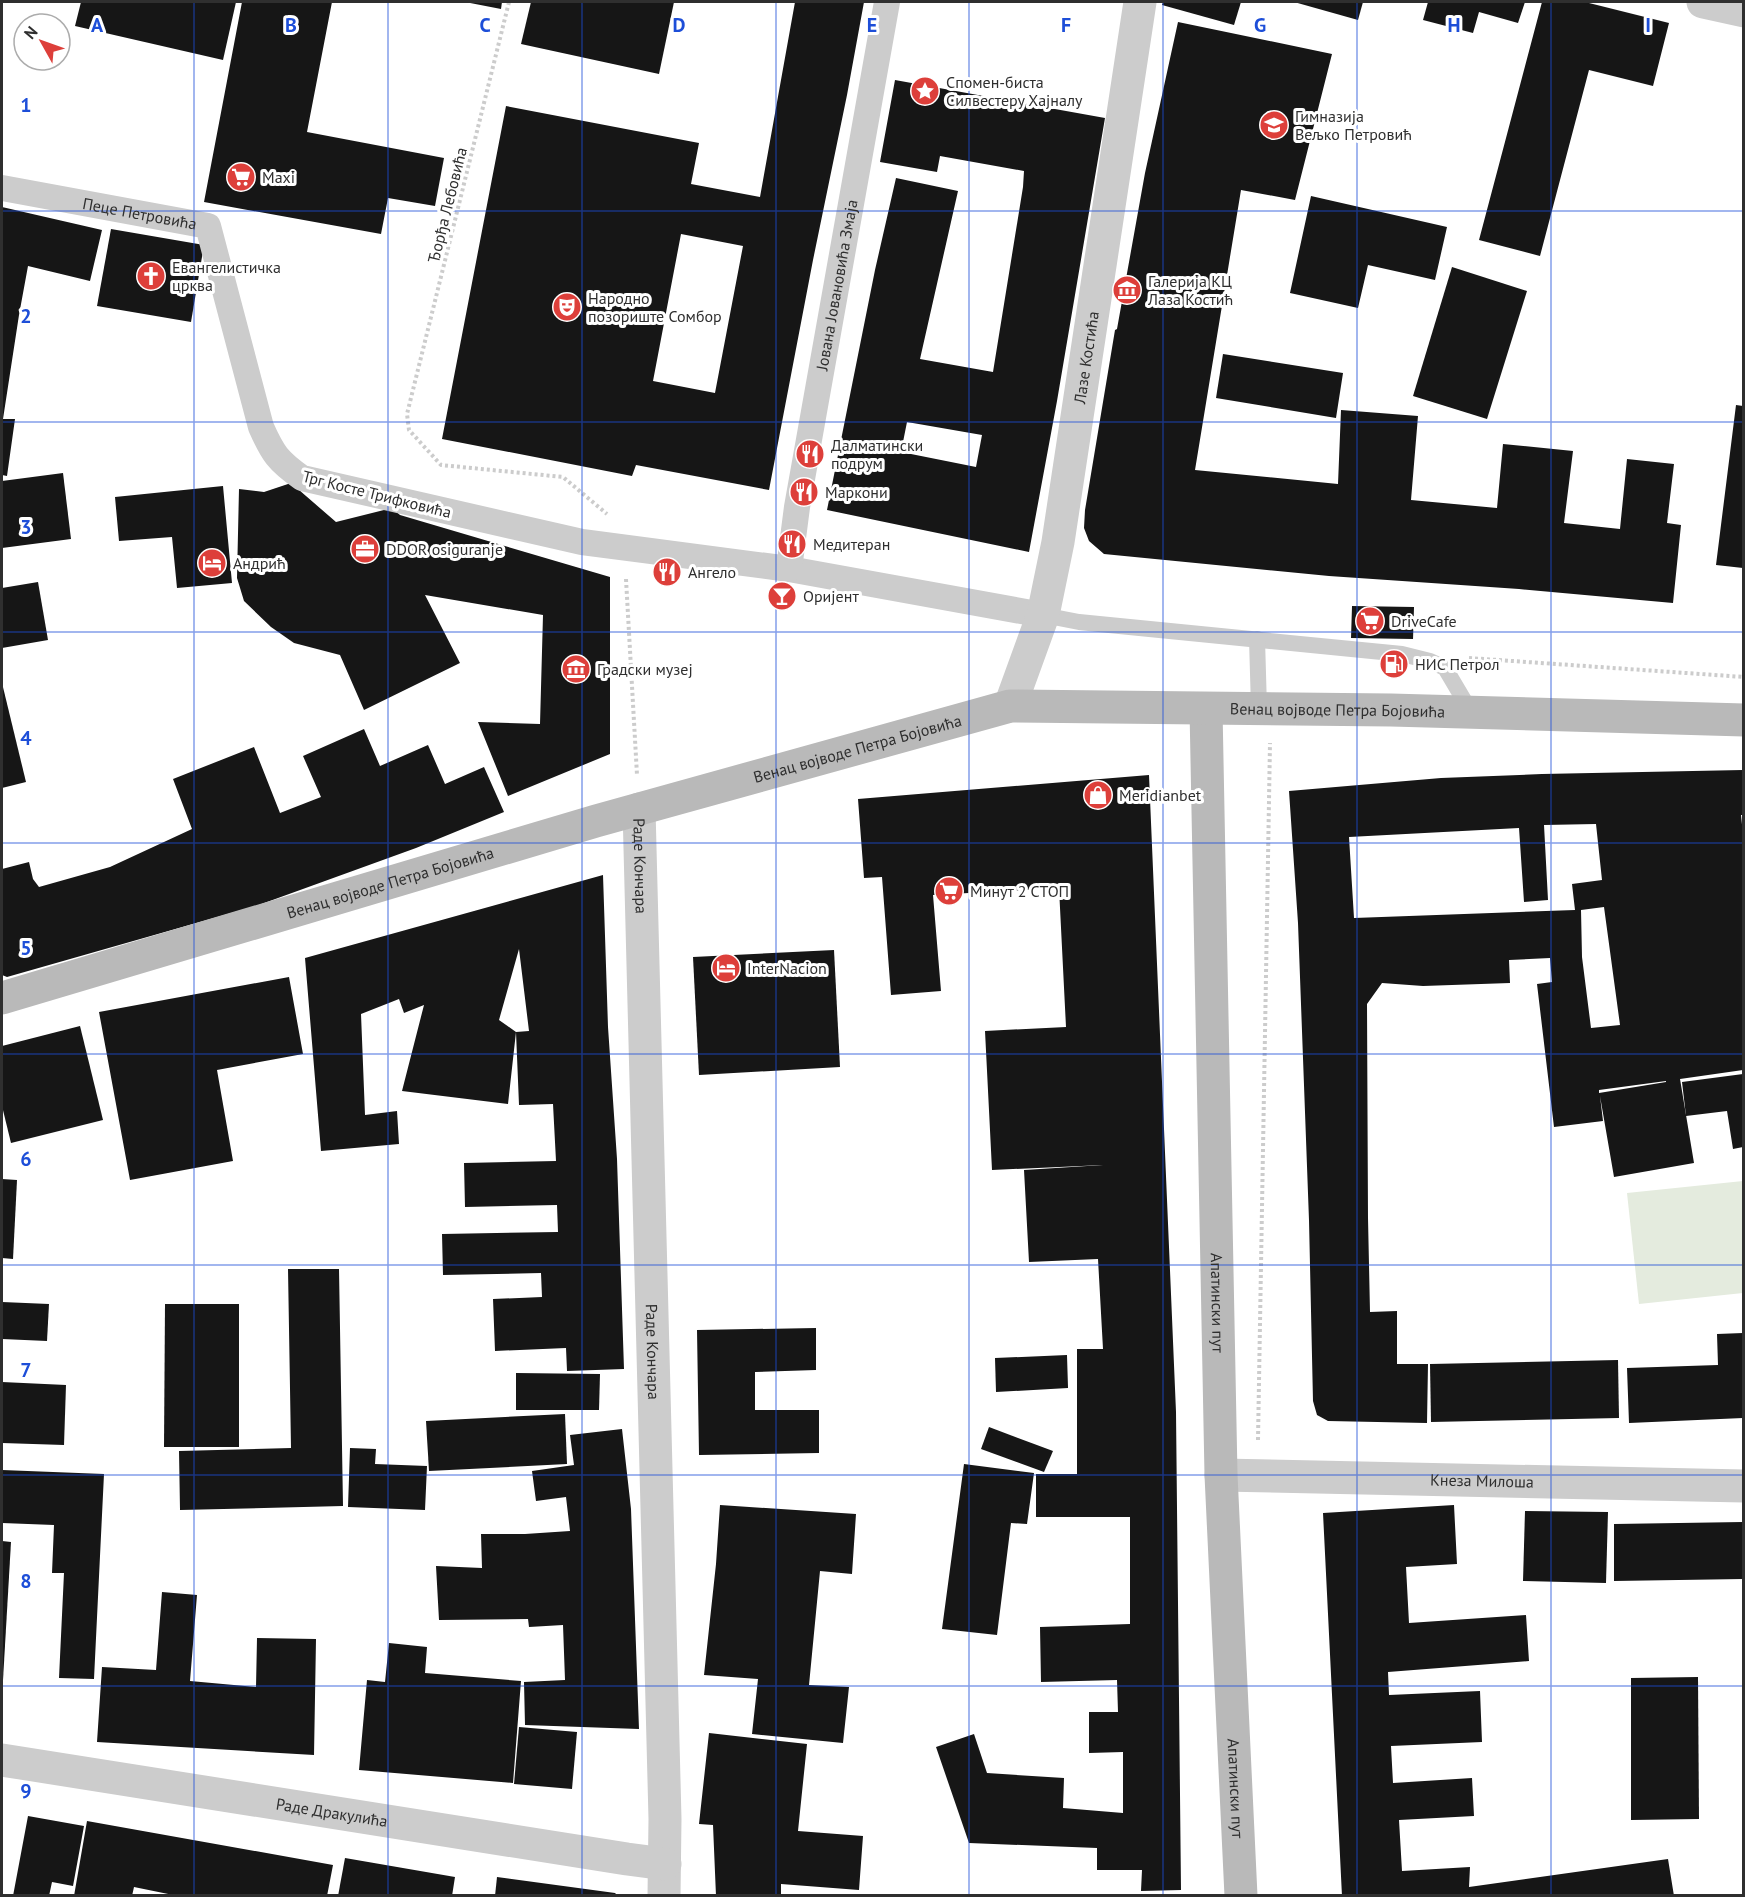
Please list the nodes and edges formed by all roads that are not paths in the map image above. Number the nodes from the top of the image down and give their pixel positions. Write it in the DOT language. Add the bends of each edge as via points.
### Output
graph roads {
  1 [pos="887,2"];
  2 [pos="1140,2"];
  3 [pos="1703,2"];
  4 [pos="1743,11"];
  5 [pos="2,188"];
  6 [pos="234,328"];
  7 [pos="789,569"];
  8 [pos="1043,615"];
  9 [pos="1257,639"];
  10 [pos="1010,706"];
  11 [pos="1265,708"];
  12 [pos="1206,709"];
  13 [pos="1471,712"];
  14 [pos="1743,720"];
  15 [pos="639,809"];
  16 [pos="2,999"];
  17 [pos="1221,1475"];
  18 [pos="1743,1485"];
  19 [pos="2,1760"];
  20 [pos="664,1880"];
  21 [pos="1242,1896"];
  1 -- 7 [label="street, Јована Јовановића Змаја"];
  2 -- 8 [label="street, Лазе Костића" via="1058,542"];
  3 -- 4 [label="street"];
  5 -- 6 [label="street, Пеце Петровића" via="208,226"];
  6 -- 7 [label="street, Трг Косте Трифковића" via="273,454 302,478 582,542"];
  7 -- 8 [label="street, Трг Косте Трифковића"];
  8 -- 9 [label="lane"];
  8 -- 10 [label="street, Лазе Костића"];
  9 -- 11 [label="lane"];
  9 -- 13 [label="lane" via="1402,654 1430,661 1445,668"];
  10 -- 12 [label="main road, Венац војводе Петра Бојовића"];
  10 -- 15 [label="main road, Венац војводе Петра Бојовића"];
  11 -- 12 [label="main road, Венац војводе Петра Бојовића"];
  11 -- 13 [label="main road, Венац војводе Петра Бојовића"];
  12 -- 17 [label="main road, Апатински пут"];
  13 -- 14 [label="main road, Венац војводе Петра Бојовића"];
  15 -- 16 [label="main road, Венац војводе Петра Бојовића"];
  15 -- 20 [label="street, Раде Кончара"];
  17 -- 18 [label="street, Кнеза Милоша"];
  17 -- 21 [label="main road, Апатински пут"];
  19 -- 20 [label="street, Раде Дракулића" via="627,1859"];
}
